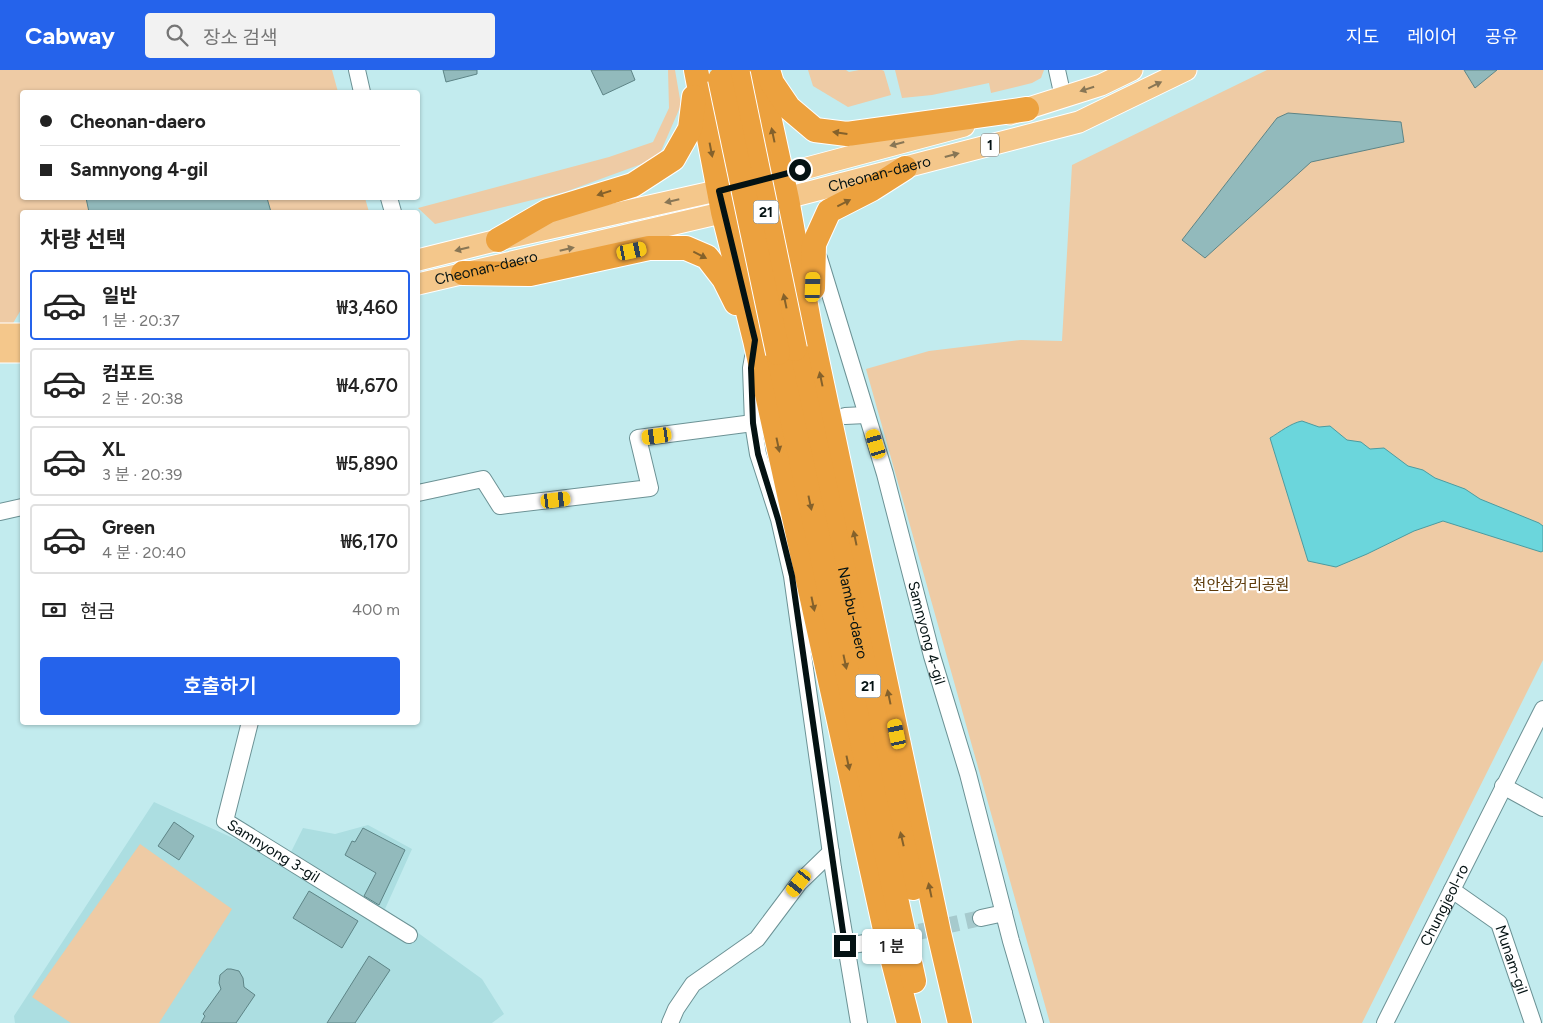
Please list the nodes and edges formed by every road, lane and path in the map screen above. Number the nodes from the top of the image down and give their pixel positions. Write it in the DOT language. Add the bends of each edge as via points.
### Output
graph roads {
  1 [pos="356,70"];
  2 [pos="1057,70"];
  3 [pos="1132,70"];
  4 [pos="1186,70"];
  5 [pos="729,74"];
  6 [pos="361,90"];
  7 [pos="1063,98"];
  8 [pos="1027,109"];
  9 [pos="905,168"];
  10 [pos="781,175"];
  11 [pos="787,199"];
  12 [pos="721,201"];
  13 [pos="498,240"];
  14 [pos="814,244"];
  15 [pos="420,260"];
  16 [pos="464,273"];
  17 [pos="420,284"];
  18 [pos="810,327"];
  19 [pos="0,334"];
  20 [pos="20,334"];
  21 [pos="755,340"];
  22 [pos="786,351"];
  23 [pos="0,352"];
  24 [pos="20,352"];
  25 [pos="866,414"];
  26 [pos="845,416"];
  27 [pos="757,425"];
  28 [pos="420,493"];
  29 [pos="20,507"];
  30 [pos="0,512"];
  31 [pos="1543,709"];
  32 [pos="249,725"];
  33 [pos="1503,786"];
  34 [pos="1543,808"];
  35 [pos="831,852"];
  36 [pos="1452,890"];
  37 [pos="1004,913"];
  38 [pos="982,918"];
  39 [pos="409,935"];
  40 [pos="872,942"];
  41 [pos="845,946"];
  42 [pos="670,1023"];
  43 [pos="859,1023"];
  44 [pos="909,1023"];
  45 [pos="924,1023"];
  46 [pos="945,1023"];
  47 [pos="960,1023"];
  48 [pos="1035,1023"];
  49 [pos="1385,1023"];
  50 [pos="1533,1023"];
  1 -- 6 [label="street"];
  2 -- 7 [label="street"];
  3 -- 7 [label="main road, Cheonan-daero / 1, one-way"];
  9 -- 4 [label="main road, Cheonan-daero / 1, one-way" via="1079,122"];
  8 -- 5 [label="highway, one-way" via="847,134 815,130 789,108 772,83"];
  10 -- 5 [label="highway, one-way"];
  5 -- 12 [label="highway, one-way"];
  5 -- 13 [label="highway, one-way" via="694,97 690,129 673,159 633,185 548,210"];
  5 -- 22 [label="highway, 21, bridge"];
  7 -- 8 [label="main road, Cheonan-daero / 1"];
  8 -- 10 [label="main road, Cheonan-daero / 1, one-way"];
  9 -- 11 [label="main road, Cheonan-daero / 1"];
  14 -- 9 [label="highway, one-way" via="829,211"];
  10 -- 11 [label="highway"];
  10 -- 12 [label="main road, Cheonan-daero / 1"];
  11 -- 12 [label="main road, Cheonan-daero / 1"];
  11 -- 18 [label="highway"];
  12 -- 13 [label="main road, Cheonan-daero / 1, one-way"];
  16 -- 12 [label="main road, Cheonan-daero / 1, one-way"];
  12 -- 21 [label="highway"];
  13 -- 15 [label="main road, Cheonan-daero / 1, one-way"];
  14 -- 18 [label="highway"];
  14 -- 25 [label="street, Samnyong 4-gil"];
  16 -- 17 [label="main road, Cheonan-daero / 1"];
  16 -- 21 [label="highway, one-way" via="530,274 649,248 686,248 707,257 724,279"];
  47 -- 18 [label="highway, one-way"];
  19 -- 20 [label="main road"];
  21 -- 27 [label="street" via="751,368"];
  21 -- 44 [label="highway, one-way" via="886,934"];
  22 -- 45 [label="highway, Nambu-daero / 21, one-way"];
  46 -- 22 [label="highway, Nambu-daero / 21, one-way"];
  23 -- 24 [label="main road"];
  25 -- 26 [label="street"];
  25 -- 37 [label="street, Samnyong 4-gil"];
  27 -- 28 [label="street" via="638,438 650,488 500,506 483,479"];
  27 -- 35 [label="street" via="758,454 792,576"];
  29 -- 30 [label="street"];
  31 -- 33 [label="street, Chungjeol-ro"];
  32 -- 39 [label="street, Samnyong 3-gil" via="225,822"];
  33 -- 34 [label="street"];
  33 -- 36 [label="street, Chungjeol-ro"];
  35 -- 41 [label="street"];
  35 -- 42 [label="street" via="799,883 757,939 693,984"];
  36 -- 49 [label="street, Chungjeol-ro"];
  36 -- 50 [label="street, Munam-gil" via="1499,922"];
  37 -- 38 [label="street"];
  37 -- 48 [label="street, Samnyong 4-gil"];
  40 -- 41 [label="street"];
  41 -- 43 [label="street"];
}
